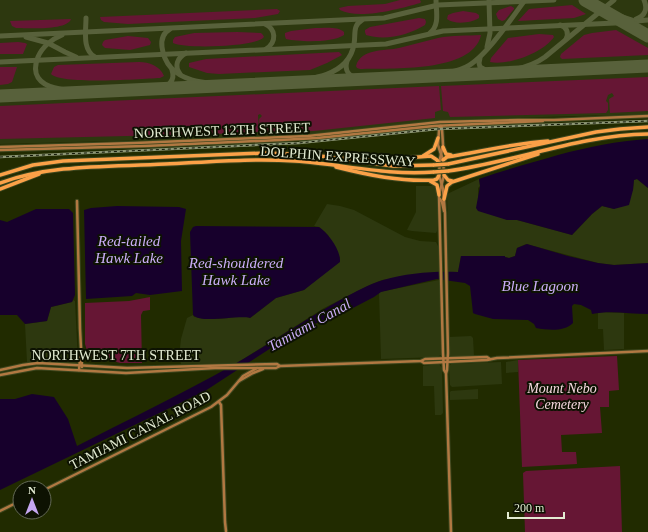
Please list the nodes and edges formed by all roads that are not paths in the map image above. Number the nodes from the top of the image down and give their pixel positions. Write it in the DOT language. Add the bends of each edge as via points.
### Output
graph roads {
  1 [pos="648,116"];
  2 [pos="548,120"];
  3 [pos="445,122"];
  4 [pos="416,124"];
  5 [pos="434,126"];
  6 [pos="440,126"];
  7 [pos="648,128"];
  8 [pos="439,131"];
  9 [pos="648,134"];
  10 [pos="440,138"];
  11 [pos="561,140"];
  12 [pos="443,147"];
  13 [pos="554,148"];
  14 [pos="0,149"];
  15 [pos="441,153"];
  16 [pos="454,156"];
  17 [pos="420,158"];
  18 [pos="342,159"];
  19 [pos="443,160"];
  20 [pos="325,164"];
  21 [pos="440,165"];
  22 [pos="49,171"];
  23 [pos="0,174"];
  24 [pos="442,175"];
  25 [pos="427,181"];
  26 [pos="453,182"];
  27 [pos="0,183"];
  28 [pos="442,184"];
  29 [pos="0,189"];
  30 [pos="441,197"];
  31 [pos="77,201"];
  32 [pos="442,298"];
  33 [pos="446,307"];
  34 [pos="442,308"];
  35 [pos="447,316"];
  36 [pos="648,351"];
  37 [pos="446,360"];
  38 [pos="272,364"];
  39 [pos="81,365"];
  40 [pos="280,366"];
  41 [pos="259,368"];
  42 [pos="265,368"];
  43 [pos="0,370"];
  44 [pos="81,370"];
  45 [pos="0,375"];
  46 [pos="239,381"];
  47 [pos="219,402"];
  48 [pos="52,486"];
  49 [pos="12,505"];
  50 [pos="0,511"];
  51 [pos="225,532"];
  52 [pos="451,532"];
  1 -- 2 [label="main road"];
  2 -- 3 [label="main road, NORTHWEST 12TH STREET"];
  2 -- 6 [label="main road"];
  3 -- 4 [label="main road, NORTHWEST 12TH STREET"];
  3 -- 6 [label="main road"];
  4 -- 6 [label="main road"];
  4 -- 14 [label="main road, NORTHWEST 12TH STREET" via="308,136"];
  5 -- 6 [label="main road, NORTHWEST 12TH STREET"];
  5 -- 8 [label="main road"];
  5 -- 14 [label="main road, NORTHWEST 12TH STREET" via="280,140"];
  6 -- 8 [label="main road"];
  6 -- 10 [label="main road"];
  7 -- 11 [label="highway, DOLPHIN EXPRESSWAY" via="608,130"];
  8 -- 10 [label="main road"];
  9 -- 13 [label="highway, DOLPHIN EXPRESSWAY" via="607,138"];
  10 -- 12 [label="main road"];
  10 -- 15 [label="main road"];
  10 -- 17 [label="highway" via="432,150"];
  11 -- 16 [label="highway" via="527,142"];
  11 -- 18 [label="highway, DOLPHIN EXPRESSWAY, bridge" via="448,164 393,166"];
  12 -- 15 [label="main road"];
  12 -- 16 [label="highway" via="446,154"];
  13 -- 20 [label="highway, DOLPHIN EXPRESSWAY, bridge" via="434,172 388,172"];
  13 -- 26 [label="highway"];
  15 -- 19 [label="main road"];
  15 -- 21 [label="main road"];
  16 -- 19 [label="highway"];
  17 -- 18 [label="highway"];
  17 -- 21 [label="highway" via="434,157"];
  18 -- 23 [label="highway, DOLPHIN EXPRESSWAY" via="308,154 264,153 84,160 39,164"];
  19 -- 24 [label="main road"];
  20 -- 22 [label="highway, DOLPHIN EXPRESSWAY" via="253,160"];
  20 -- 25 [label="highway" via="380,177"];
  21 -- 24 [label="main road"];
  22 -- 27 [label="highway, DOLPHIN EXPRESSWAY"];
  22 -- 29 [label="highway"];
  24 -- 25 [label="highway"];
  24 -- 26 [label="highway"];
  24 -- 28 [label="main road"];
  25 -- 30 [label="highway" via="437,185"];
  26 -- 30 [label="highway" via="447,186"];
  28 -- 30 [label="main road"];
  28 -- 30 [label="main road"];
  30 -- 32 [label="main road"];
  30 -- 33 [label="main road" via="445,213"];
  31 -- 39 [label="main road"];
  32 -- 33 [label="main road"];
  32 -- 34 [label="main road"];
  33 -- 35 [label="main road"];
  34 -- 35 [label="main road"];
  34 -- 37 [label="main road"];
  35 -- 37 [label="main road"];
  36 -- 37 [label="main road, NORTHWEST 7TH STREET"];
  37 -- 40 [label="main road, NORTHWEST 7TH STREET" via="424,363 421,360"];
  37 -- 52 [label="main road"];
  38 -- 39 [label="main road, NORTHWEST 7TH STREET" via="127,368"];
  38 -- 40 [label="main road, NORTHWEST 7TH STREET"];
  38 -- 41 [label="main road"];
  39 -- 43 [label="main road, NORTHWEST 7TH STREET" via="34,363"];
  39 -- 44 [label="main road"];
  40 -- 42 [label="main road, NORTHWEST 7TH STREET"];
  41 -- 42 [label="main road, NORTHWEST 7TH STREET"];
  41 -- 44 [label="main road, NORTHWEST 7TH STREET" via="126,373"];
  41 -- 46 [label="main road, TAMIAMI CANAL ROAD" via="247,373"];
  42 -- 46 [label="main road, TAMIAMI CANAL ROAD"];
  44 -- 45 [label="main road, NORTHWEST 7TH STREET" via="37,368"];
  46 -- 47 [label="main road, TAMIAMI CANAL ROAD"];
  47 -- 48 [label="main road, TAMIAMI CANAL ROAD"];
  47 -- 51 [label="main road"];
  49 -- 50 [label="main road"];
}
